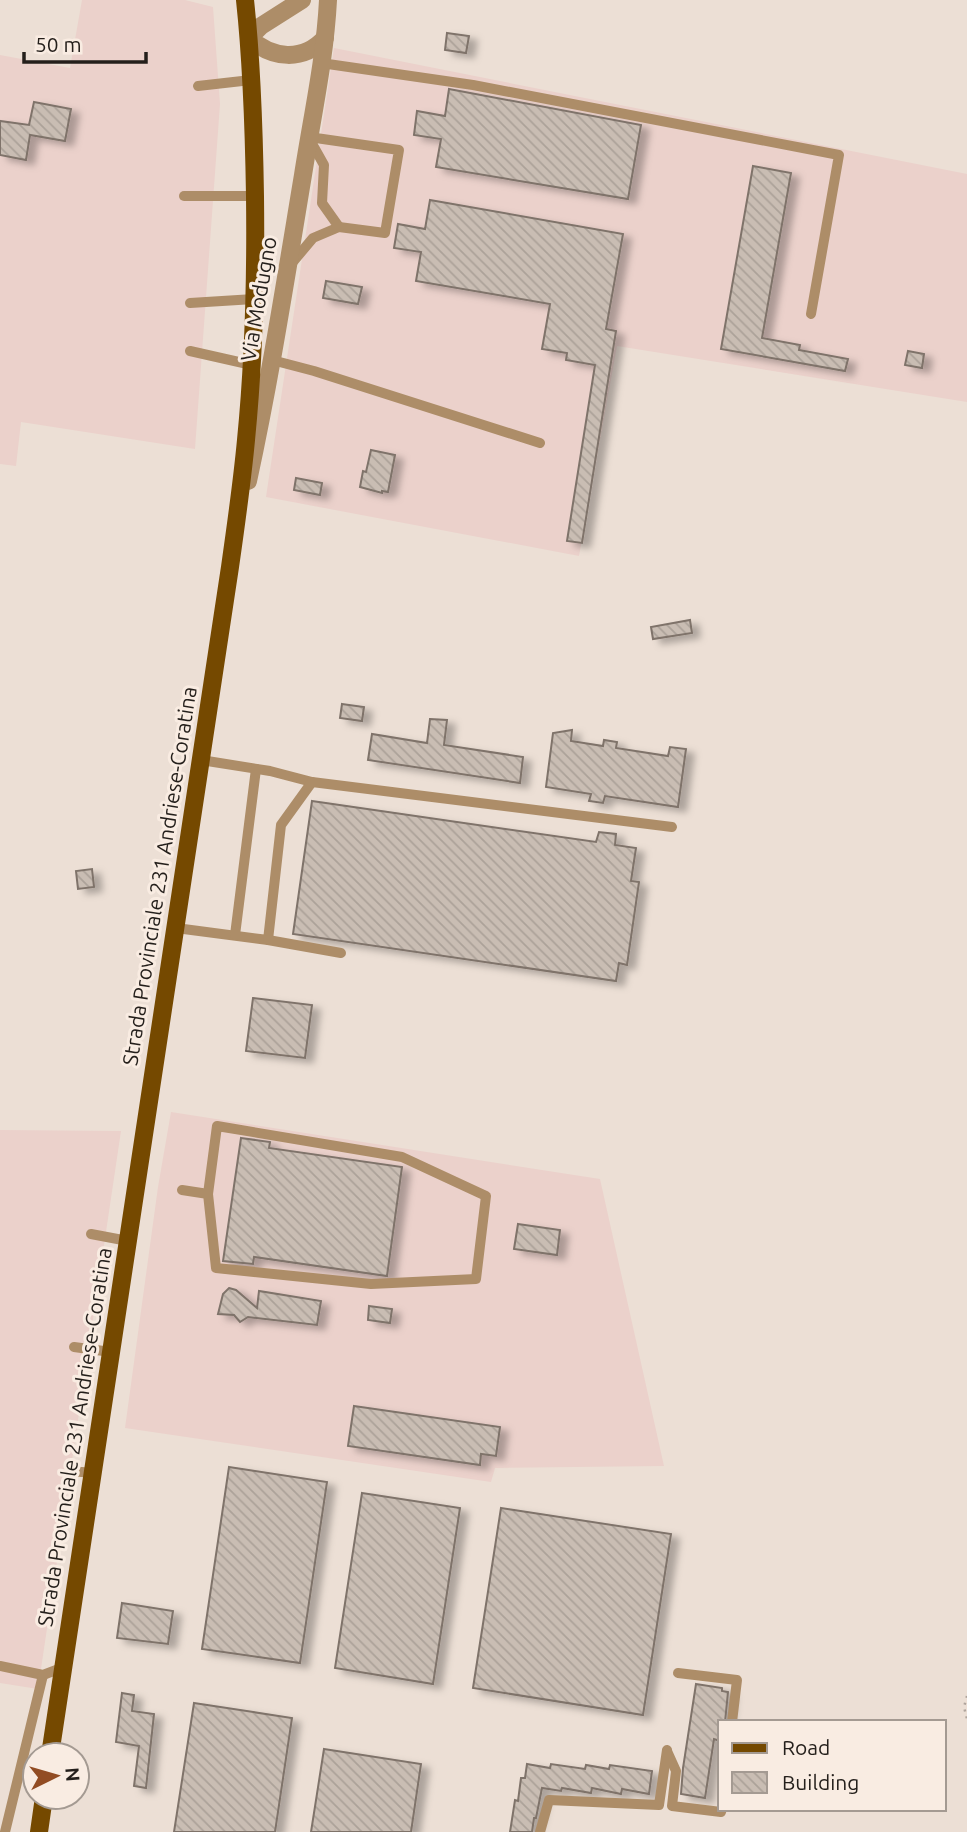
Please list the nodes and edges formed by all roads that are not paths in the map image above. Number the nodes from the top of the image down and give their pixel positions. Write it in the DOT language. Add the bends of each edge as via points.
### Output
graph roads {
  1 [pos="245,0"];
  2 [pos="302,0"];
  3 [pos="328,0"];
  4 [pos="249,38"];
  5 [pos="325,38"];
  6 [pos="321,63"];
  7 [pos="251,80"];
  8 [pos="198,86"];
  9 [pos="309,137"];
  10 [pos="184,196"];
  11 [pos="255,196"];
  12 [pos="339,227"];
  13 [pos="287,269"];
  14 [pos="254,299"];
  15 [pos="190,303"];
  16 [pos="811,314"];
  17 [pos="190,351"];
  18 [pos="272,360"];
  19 [pos="252,365"];
  20 [pos="540,443"];
  21 [pos="230,567"];
  22 [pos="201,760"];
  23 [pos="256,769"];
  24 [pos="312,782"];
  25 [pos="672,827"];
  26 [pos="176,928"];
  27 [pos="235,935"];
  28 [pos="268,940"];
  29 [pos="341,953"];
  30 [pos="182,1190"];
  31 [pos="208,1194"];
  32 [pos="91,1234"];
  33 [pos="128,1241"];
  34 [pos="74,1347"];
  35 [pos="111,1352"];
  36 [pos="70,1471"];
  37 [pos="93,1473"];
  38 [pos="0,1666"];
  39 [pos="64,1667"];
  40 [pos="678,1673"];
  41 [pos="43,1675"];
  42 [pos="732,1720"];
  43 [pos="52,1741"];
  44 [pos="42,1811"];
  45 [pos="721,1811"];
  46 [pos="5,1832"];
  47 [pos="38,1832"];
  48 [pos="540,1832"];
  1 -- 4 [label="main road, Strada Provinciale 231 Andriese-Coratina"];
  2 -- 4 [label="street"];
  3 -- 5 [label="street, Via Modugno"];
  4 -- 5 [label="street" via="287,56 308,51"];
  4 -- 7 [label="main road, Strada Provinciale 231 Andriese-Coratina"];
  5 -- 6 [label="street, Via Modugno"];
  6 -- 9 [label="street, Via Modugno"];
  6 -- 16 [label="lane" via="473,85 839,155"];
  7 -- 8 [label="lane"];
  7 -- 11 [label="main road, Strada Provinciale 231 Andriese-Coratina"];
  9 -- 12 [label="lane" via="324,165 322,203"];
  9 -- 12 [label="lane" via="399,150 385,233"];
  9 -- 13 [label="street, Via Modugno"];
  10 -- 11 [label="lane"];
  11 -- 14 [label="main road, Strada Provinciale 231 Andriese-Coratina"];
  12 -- 13 [label="lane" via="313,238"];
  13 -- 18 [label="street, Via Modugno"];
  14 -- 15 [label="lane"];
  14 -- 19 [label="main road, Strada Provinciale 231 Andriese-Coratina"];
  17 -- 19 [label="lane"];
  18 -- 20 [label="lane"];
  18 -- 21 [label="street, Via Modugno"];
  19 -- 21 [label="main road, Strada Provinciale 231 Andriese-Coratina"];
  21 -- 22 [label="main road, Strada Provinciale 231 Andriese-Coratina"];
  22 -- 23 [label="lane"];
  22 -- 26 [label="main road, Strada Provinciale 231 Andriese-Coratina"];
  23 -- 24 [label="lane"];
  23 -- 27 [label="lane"];
  24 -- 25 [label="lane"];
  24 -- 28 [label="lane" via="281,825"];
  26 -- 27 [label="lane"];
  26 -- 33 [label="main road, Strada Provinciale 231 Andriese-Coratina"];
  27 -- 28 [label="lane"];
  28 -- 29 [label="lane"];
  30 -- 31 [label="lane"];
  31 -- 31 [label="lane" via="217,1126 402,1157 486,1196 475,1279 371,1284 216,1268"];
  32 -- 33 [label="lane"];
  33 -- 35 [label="main road, Strada Provinciale 231 Andriese-Coratina"];
  34 -- 35 [label="lane"];
  35 -- 37 [label="main road, Strada Provinciale 231 Andriese-Coratina"];
  36 -- 37 [label="lane"];
  37 -- 39 [label="main road, Strada Provinciale 231 Andriese-Coratina"];
  38 -- 41 [label="lane"];
  39 -- 41 [label="lane"];
  39 -- 43 [label="main road, Strada Provinciale 231 Andriese-Coratina"];
  40 -- 42 [label="lane" via="737,1680"];
  41 -- 46 [label="lane"];
  44 -- 47 [label="main road"];
  45 -- 48 [label="lane" via="672,1806 676,1771 667,1750 659,1805 549,1800"];
}
